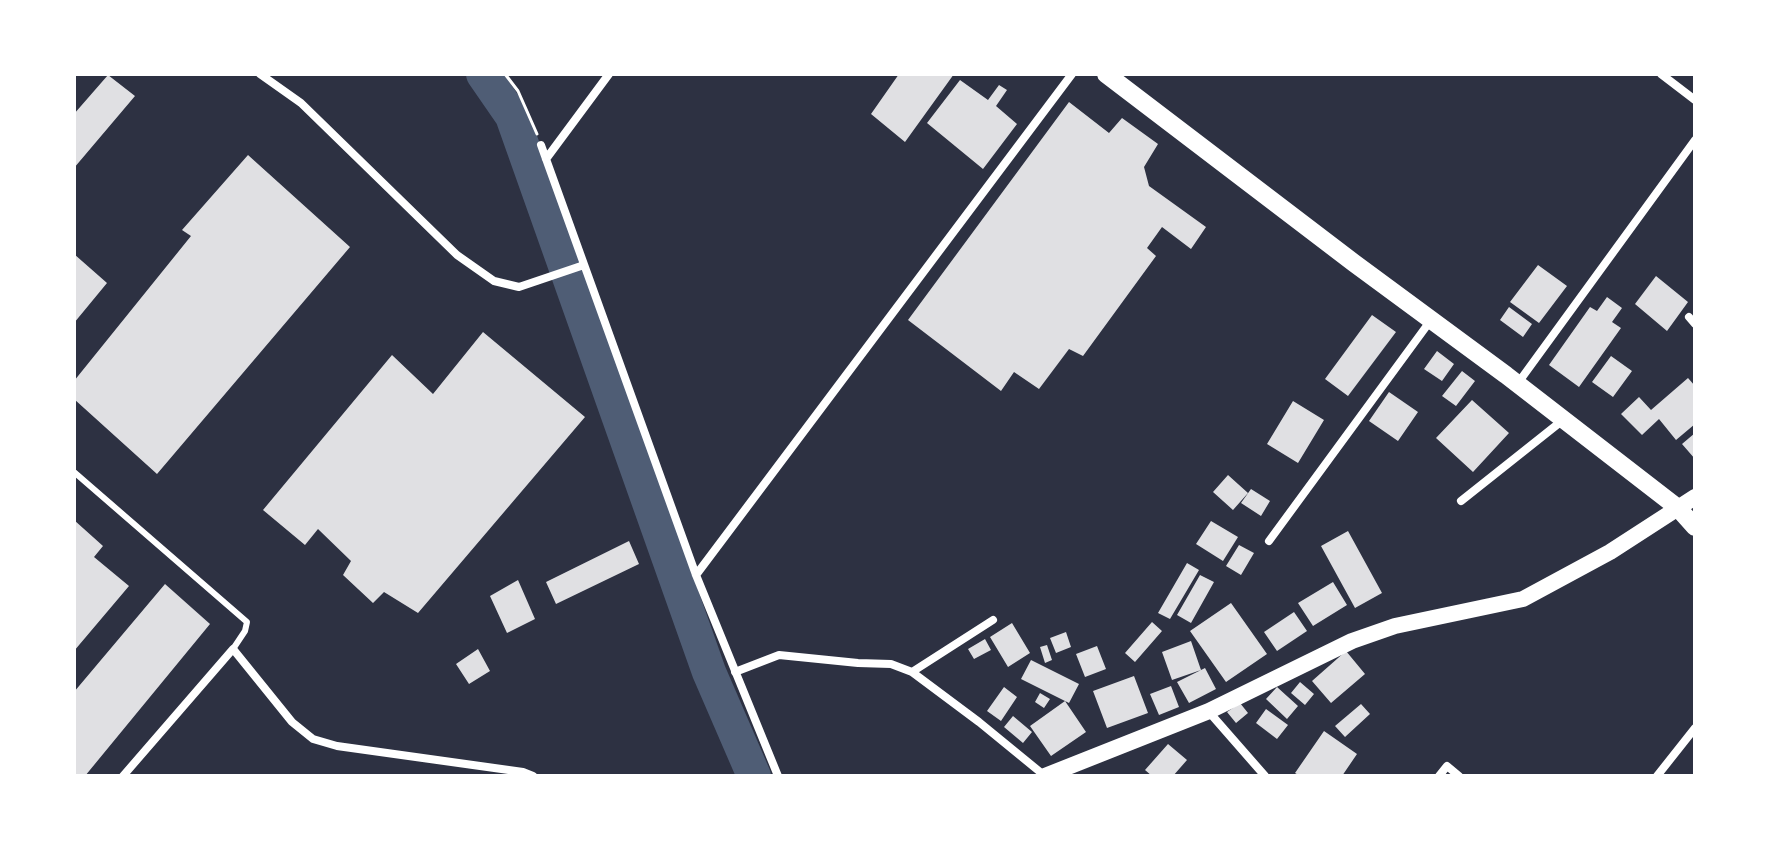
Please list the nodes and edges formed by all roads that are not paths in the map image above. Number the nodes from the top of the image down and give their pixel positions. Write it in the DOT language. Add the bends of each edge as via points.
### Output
graph roads {
  1 [pos="260,74"];
  2 [pos="609,74"];
  3 [pos="1106,74"];
  4 [pos="1661,74"];
  5 [pos="1068,76"];
  6 [pos="1695,100"];
  7 [pos="1695,140"];
  8 [pos="541,145"];
  9 [pos="546,159"];
  10 [pos="584,265"];
  11 [pos="1431,320"];
  12 [pos="1517,383"];
  13 [pos="1564,420"];
  14 [pos="74,472"];
  15 [pos="1695,497"];
  16 [pos="1461,501"];
  17 [pos="1678,508"];
  18 [pos="1695,527"];
  19 [pos="1269,541"];
  20 [pos="696,575"];
  21 [pos="993,620"];
  22 [pos="233,649"];
  23 [pos="735,672"];
  24 [pos="912,672"];
  25 [pos="1209,711"];
  26 [pos="1695,728"];
  27 [pos="123,776"];
  28 [pos="533,776"];
  29 [pos="778,776"];
  30 [pos="1045,776"];
  31 [pos="1265,776"];
  32 [pos="1439,776"];
  33 [pos="1459,776"];
  34 [pos="1657,776"];
  1 -- 10 [label="street" via="301,103 457,255 494,281 519,287"];
  2 -- 9 [label="street"];
  3 -- 11 [label="main road"];
  4 -- 6 [label="street"];
  5 -- 20 [label="street"];
  7 -- 12 [label="street"];
  8 -- 9 [label="street"];
  9 -- 10 [label="street"];
  10 -- 20 [label="street"];
  11 -- 12 [label="main road"];
  11 -- 19 [label="street"];
  12 -- 13 [label="main road"];
  13 -- 16 [label="street"];
  13 -- 17 [label="main road"];
  14 -- 22 [label="lane" via="247,622"];
  15 -- 17 [label="main road"];
  17 -- 18 [label="main road"];
  17 -- 25 [label="main road" via="1523,599 1395,626 1352,641"];
  20 -- 23 [label="street"];
  21 -- 24 [label="street"];
  22 -- 27 [label="street"];
  22 -- 28 [label="street" via="292,722 313,739"];
  23 -- 24 [label="street" via="779,655 891,664"];
  23 -- 29 [label="street"];
  24 -- 30 [label="street"];
  25 -- 30 [label="main road"];
  25 -- 31 [label="street"];
  26 -- 34 [label="street"];
  32 -- 33 [label="street" via="1447,766"];
}
